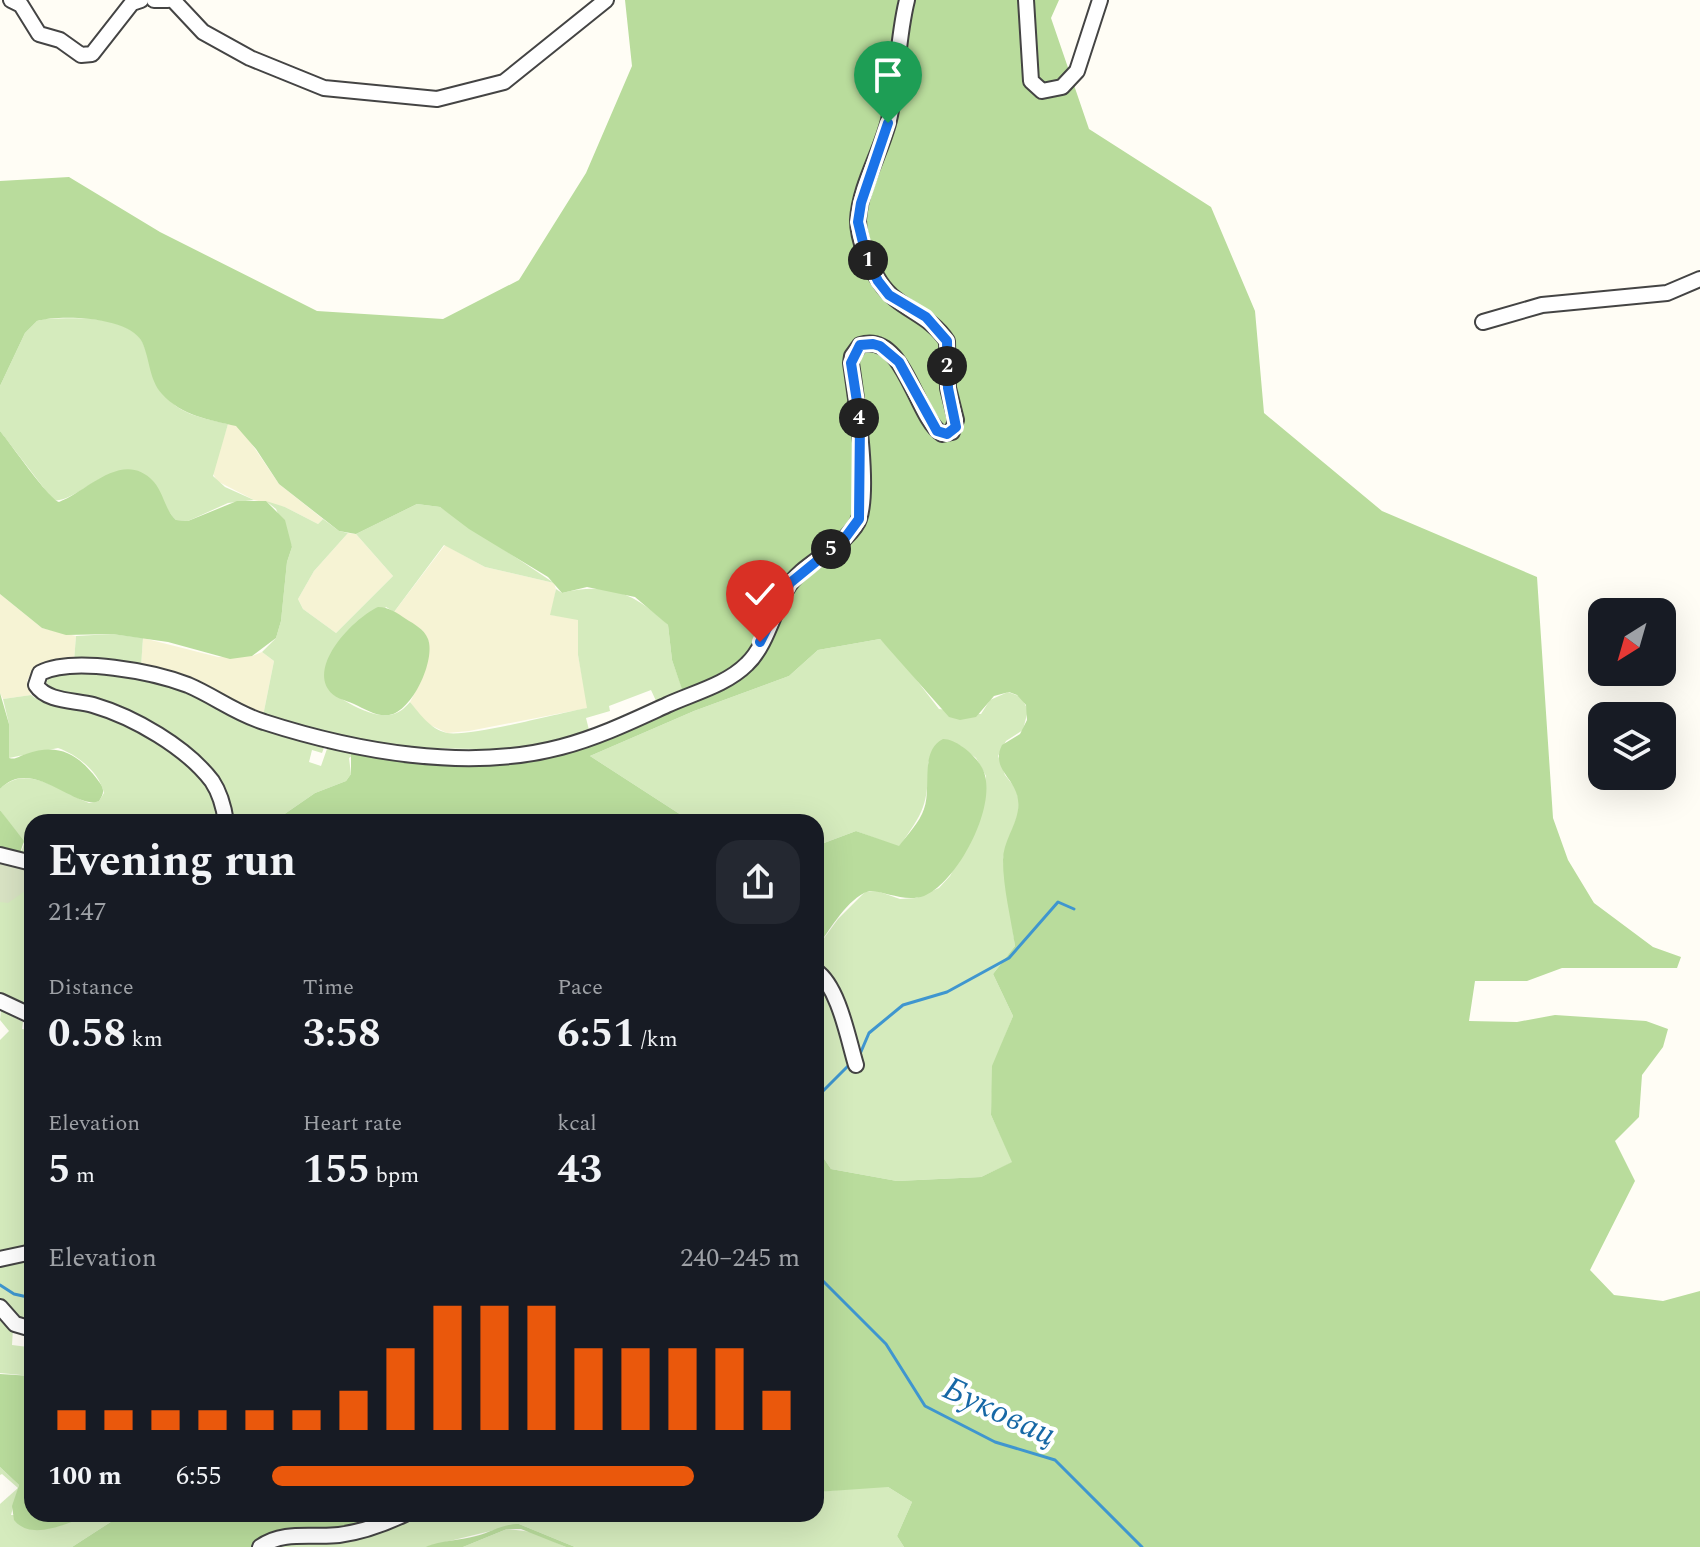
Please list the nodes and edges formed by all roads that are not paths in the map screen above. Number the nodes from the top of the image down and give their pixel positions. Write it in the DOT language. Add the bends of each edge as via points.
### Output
graph roads {
  1 [pos="11,0"];
  2 [pos="141,0"];
  3 [pos="154,0"];
  4 [pos="170,0"];
  5 [pos="606,0"];
  6 [pos="907,0"];
  7 [pos="1026,0"];
  8 [pos="1100,0"];
  9 [pos="1700,279"];
  10 [pos="1483,322"];
  11 [pos="225,814"];
  12 [pos="0,855"];
  13 [pos="24,861"];
  14 [pos="824,979"];
  15 [pos="0,1001"];
  16 [pos="24,1012"];
  17 [pos="855,1061"];
  18 [pos="24,1254"];
  19 [pos="0,1259"];
  20 [pos="0,1307"];
  21 [pos="24,1327"];
  22 [pos="380,1522"];
  23 [pos="260,1547"];
  1 -- 2 [label="street" via="21,5 39,34 60,40 81,55 92,54 132,3"];
  3 -- 4 [label="street"];
  4 -- 5 [label="street" via="203,32 324,88 437,99 504,82"];
  6 -- 11 [label="street" via="888,123 858,222 867,259 884,288 926,317 947,341 948,388 956,420 952,432 942,434 930,423 906,373 891,355 873,344 860,345 851,363 862,498 856,525 790,583 758,650 733,676 627,725 560,747 526,755 379,752 262,722 187,685 158,677 74,667 40,673 36,685 46,695 108,711 169,743 211,781"];
  7 -- 8 [label="street" via="1031,81 1042,91 1062,87 1077,71"];
  9 -- 10 [label="street" via="1667,293 1542,305"];
  12 -- 13 [label="street"];
  14 -- 17 [label="street"];
  15 -- 16 [label="street"];
  18 -- 19 [label="street"];
  20 -- 21 [label="street"];
  22 -- 23 [label="street" via="342,1534 279,1538"];
}
